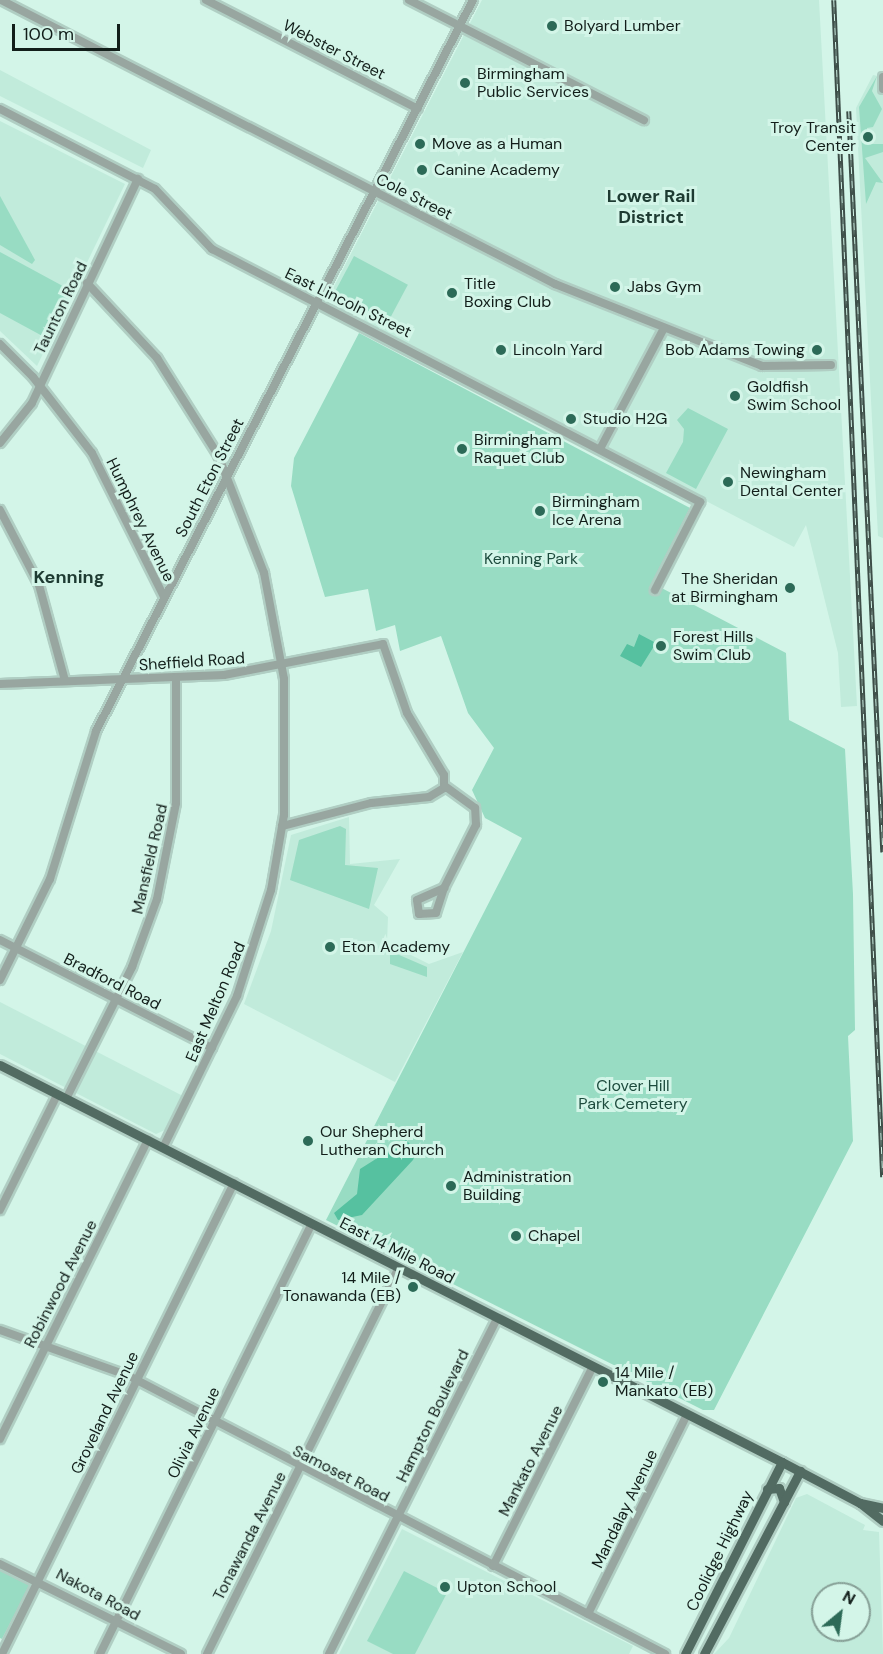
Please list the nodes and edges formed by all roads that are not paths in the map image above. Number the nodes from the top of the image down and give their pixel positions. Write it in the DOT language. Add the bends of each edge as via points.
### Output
graph roads {
  1 [pos="1,0"];
  2 [pos="206,0"];
  3 [pos="409,0"];
  4 [pos="473,0"];
  5 [pos="460,26"];
  6 [pos="883,77"];
  7 [pos="883,89"];
  8 [pos="0,109"];
  9 [pos="418,109"];
  10 [pos="644,120"];
  11 [pos="138,179"];
  12 [pos="375,192"];
  13 [pos="87,283"];
  14 [pos="315,303"];
  15 [pos="664,328"];
  16 [pos="0,344"];
  17 [pos="831,365"];
  18 [pos="40,384"];
  19 [pos="0,443"];
  20 [pos="600,449"];
  21 [pos="227,475"];
  22 [pos="0,510"];
  23 [pos="655,590"];
  24 [pos="164,597"];
  25 [pos="282,667"];
  26 [pos="176,678"];
  27 [pos="121,680"];
  28 [pos="65,681"];
  29 [pos="0,684"];
  30 [pos="445,783"];
  31 [pos="282,826"];
  32 [pos="444,888"];
  33 [pos="0,940"];
  34 [pos="16,949"];
  35 [pos="0,980"];
  36 [pos="116,999"];
  37 [pos="212,1048"];
  38 [pos="0,1065"];
  39 [pos="62,1097"];
  40 [pos="148,1140"];
  41 [pos="163,1148"];
  42 [pos="234,1184"];
  43 [pos="0,1210"];
  44 [pos="312,1224"];
  45 [pos="398,1269"];
  46 [pos="497,1319"];
  47 [pos="0,1330"];
  48 [pos="46,1346"];
  49 [pos="592,1368"];
  50 [pos="136,1380"];
  51 [pos="687,1415"];
  52 [pos="215,1421"];
  53 [pos="0,1439"];
  54 [pos="782,1462"];
  55 [pos="299,1468"];
  56 [pos="800,1471"];
  57 [pos="767,1489"];
  58 [pos="784,1502"];
  59 [pos="860,1503"];
  60 [pos="883,1508"];
  61 [pos="398,1517"];
  62 [pos="883,1521"];
  63 [pos="0,1564"];
  64 [pos="493,1566"];
  65 [pos="38,1579"];
  66 [pos="588,1614"];
  67 [pos="116,1621"];
  68 [pos="698,1629"];
  69 [pos="714,1636"];
  70 [pos="2,1654"];
  71 [pos="100,1654"];
  72 [pos="181,1654"];
  73 [pos="207,1654"];
  74 [pos="329,1654"];
  75 [pos="665,1654"];
  76 [pos="685,1654"];
  77 [pos="704,1654"];
  1 -- 12 [label="street, Cole Street"];
  2 -- 9 [label="street, Webster Street"];
  3 -- 5 [label="street"];
  4 -- 5 [label="street, South Eton Street"];
  5 -- 9 [label="street, South Eton Street"];
  5 -- 10 [label="street"];
  6 -- 7 [label="street"];
  8 -- 11 [label="street, East Lincoln Street"];
  9 -- 12 [label="street, South Eton Street"];
  11 -- 13 [label="street, Taunton Road"];
  11 -- 14 [label="street, East Lincoln Street" via="163,195 205,244"];
  12 -- 14 [label="street, South Eton Street"];
  12 -- 15 [label="street, Cole Street" via="555,284"];
  13 -- 18 [label="street, Taunton Road"];
  13 -- 21 [label="street, East Melton Road" via="158,358"];
  14 -- 20 [label="street, East Lincoln Street"];
  14 -- 21 [label="street, South Eton Street"];
  15 -- 17 [label="street, Cole Street" via="769,368"];
  15 -- 20 [label="street"];
  16 -- 18 [label="street, Humphrey Avenue"];
  18 -- 19 [label="street, Taunton Road"];
  18 -- 24 [label="street, Humphrey Avenue" via="107,477"];
  20 -- 23 [label="street, East Lincoln Street" via="700,502"];
  21 -- 24 [label="street, South Eton Street"];
  21 -- 25 [label="street, East Melton Road" via="264,573"];
  22 -- 28 [label="street" via="39,585"];
  24 -- 27 [label="street, South Eton Street"];
  25 -- 26 [label="street, Sheffield Road"];
  25 -- 30 [label="street, Sheffield Road" via="383,644 407,713"];
  25 -- 31 [label="street, East Melton Road" via="287,738"];
  26 -- 27 [label="street, Sheffield Road"];
  26 -- 36 [label="street, Mansfield Road" via="178,771 172,833 150,922"];
  27 -- 28 [label="street, Sheffield Road"];
  27 -- 34 [label="street, South Eton Street" via="84,758 50,879"];
  28 -- 29 [label="street, Sheffield Road"];
  30 -- 31 [label="street" via="429,797 370,803"];
  30 -- 32 [label="street" via="472,804 478,816"];
  31 -- 37 [label="street, East Melton Road" via="257,941"];
  33 -- 34 [label="street, Bradford Road"];
  34 -- 35 [label="street, South Eton Street"];
  34 -- 36 [label="street, Bradford Road"];
  36 -- 37 [label="street, Bradford Road"];
  36 -- 39 [label="street, Mansfield Road"];
  37 -- 41 [label="street, East Melton Road"];
  38 -- 39 [label="main road, East 14 Mile Road"];
  39 -- 40 [label="main road, East 14 Mile Road"];
  39 -- 43 [label="street, Mansfield Road"];
  40 -- 41 [label="main road, East 14 Mile Road"];
  40 -- 48 [label="street, Robinwood Avenue"];
  41 -- 42 [label="main road, East 14 Mile Road"];
  42 -- 44 [label="main road, East 14 Mile Road"];
  42 -- 50 [label="street, Groveland Avenue"];
  44 -- 45 [label="main road, East 14 Mile Road"];
  44 -- 52 [label="street, Olivia Avenue"];
  45 -- 46 [label="main road, East 14 Mile Road"];
  45 -- 55 [label="street, Tonawanda Avenue"];
  46 -- 49 [label="main road, East 14 Mile Road"];
  46 -- 61 [label="street, Hampton Boulevard"];
  47 -- 48 [label="street, Samoset Road"];
  48 -- 50 [label="street, Samoset Road"];
  48 -- 53 [label="street, Robinwood Avenue"];
  49 -- 51 [label="main road, East 14 Mile Road"];
  49 -- 64 [label="street, Mankato Avenue"];
  50 -- 52 [label="street, Samoset Road"];
  50 -- 65 [label="street, Groveland Avenue"];
  51 -- 54 [label="main road, East 14 Mile Road"];
  51 -- 66 [label="street, Mandalay Avenue"];
  52 -- 55 [label="street, Samoset Road"];
  52 -- 67 [label="street, Olivia Avenue"];
  54 -- 56 [label="main road, East 14 Mile Road"];
  54 -- 57 [label="main road, Coolidge Highway"];
  55 -- 61 [label="street, Samoset Road"];
  55 -- 73 [label="street, Tonawanda Avenue"];
  56 -- 58 [label="main road, Coolidge Highway"];
  56 -- 59 [label="main road, East 14 Mile Road"];
  57 -- 58 [label="main road" via="779,1488"];
  57 -- 68 [label="main road, Coolidge Highway"];
  58 -- 69 [label="main road, Coolidge Highway"];
  59 -- 60 [label="main road"];
  59 -- 62 [label="main road"];
  61 -- 64 [label="street, Samoset Road"];
  61 -- 74 [label="street, Hampton Boulevard"];
  63 -- 65 [label="street, Nakota Road"];
  64 -- 66 [label="street, Samoset Road"];
  65 -- 67 [label="street, Nakota Road"];
  65 -- 70 [label="street, Groveland Avenue"];
  66 -- 75 [label="street, Samoset Road"];
  67 -- 71 [label="street, Olivia Avenue"];
  67 -- 72 [label="street, Nakota Road"];
  68 -- 69 [label="main road" via="703,1640"];
  68 -- 76 [label="main road, Coolidge Highway"];
  69 -- 77 [label="main road, Coolidge Highway"];
}
